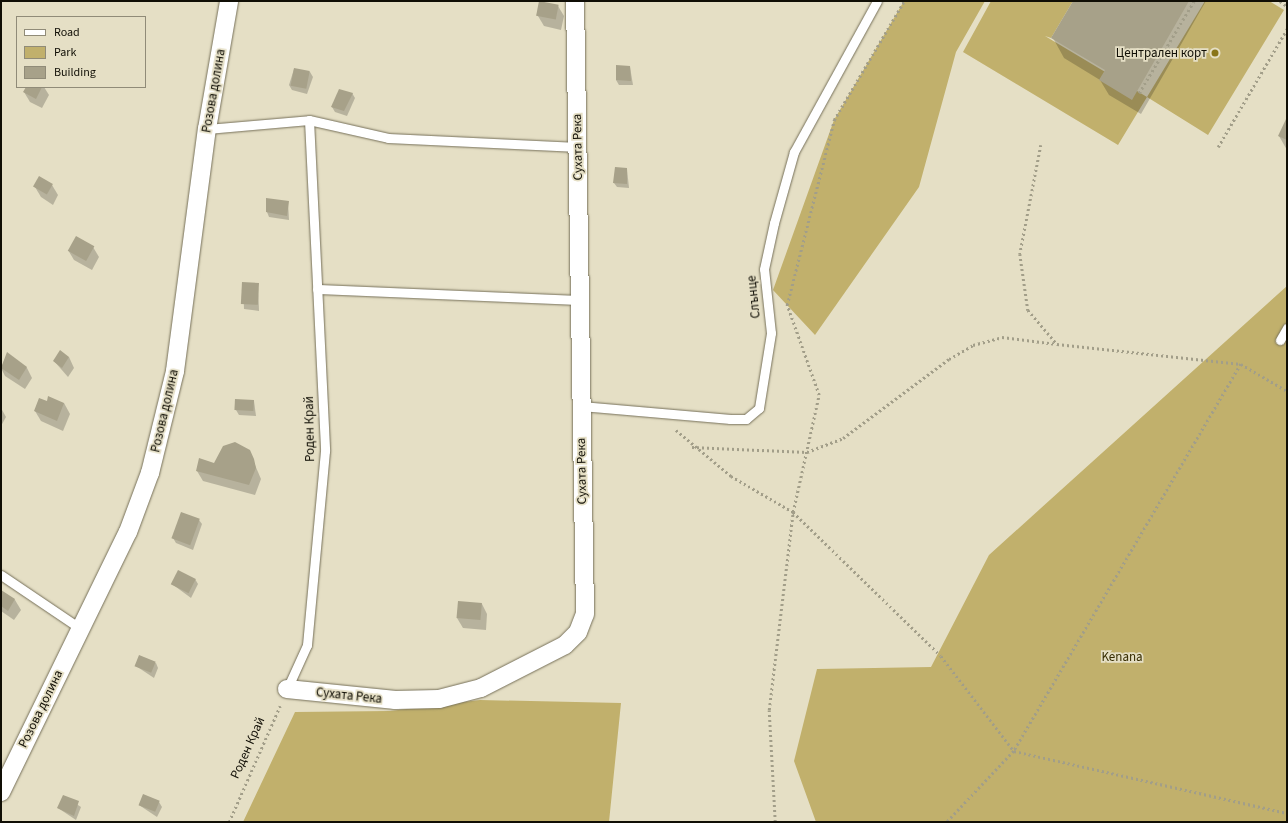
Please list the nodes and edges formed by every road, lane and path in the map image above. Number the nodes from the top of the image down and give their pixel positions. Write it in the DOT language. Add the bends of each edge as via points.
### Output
graph roads {
  1 [pos="229,1"];
  2 [pos="575,1"];
  3 [pos="877,1"];
  4 [pos="904,1"];
  5 [pos="1194,1"];
  6 [pos="1280,1"];
  7 [pos="1287,6"];
  8 [pos="1287,29"];
  9 [pos="1139,93"];
  10 [pos="309,120"];
  11 [pos="207,129"];
  12 [pos="1041,145"];
  13 [pos="578,147"];
  14 [pos="1218,147"];
  15 [pos="317,289"];
  16 [pos="580,300"];
  17 [pos="1287,328"];
  18 [pos="1280,340"];
  19 [pos="1057,344"];
  20 [pos="1241,364"];
  21 [pos="1287,391"];
  22 [pos="581,406"];
  23 [pos="659,412"];
  24 [pos="692,447"];
  25 [pos="807,452"];
  26 [pos="793,512"];
  27 [pos="1,575"];
  28 [pos="81,629"];
  29 [pos="288,689"];
  30 [pos="1014,751"];
  31 [pos="1,792"];
  32 [pos="1287,813"];
  33 [pos="229,822"];
  34 [pos="775,822"];
  35 [pos="947,822"];
  1 -- 11 [label="street, Розова долина"];
  2 -- 13 [label="street, Сухата Река"];
  3 -- 23 [label="lane, Слънце" via="794,152 764,268 771,333 759,408 746,419"];
  4 -- 25 [label="path" via="834,120 787,305 819,395"];
  5 -- 9 [label="path"];
  6 -- 7 [label="path"];
  8 -- 14 [label="path"];
  10 -- 11 [label="lane"];
  10 -- 13 [label="lane" via="388,138"];
  10 -- 15 [label="lane, Роден Край"];
  11 -- 28 [label="street, Розова долина" via="167,414 128,532"];
  12 -- 19 [label="path" via="1020,254 1028,310"];
  13 -- 16 [label="street, Сухата Река"];
  15 -- 16 [label="lane"];
  15 -- 29 [label="lane, Роден Край" via="325,451 307,645"];
  16 -- 22 [label="street, Сухата Река"];
  17 -- 18 [label="lane"];
  19 -- 20 [label="path"];
  19 -- 25 [label="path" via="1002,337 973,345 949,359 843,438"];
  20 -- 21 [label="path"];
  20 -- 30 [label="path"];
  22 -- 23 [label="lane, Слънце"];
  22 -- 29 [label="street, Сухата Река" via="584,614 578,632 565,645 481,688 439,699 395,700"];
  23 -- 24 [label="path"];
  24 -- 25 [label="path"];
  24 -- 26 [label="path" via="731,476"];
  25 -- 26 [label="path"];
  26 -- 30 [label="path" via="941,656"];
  26 -- 34 [label="path" via="769,710"];
  27 -- 28 [label="lane"];
  28 -- 31 [label="street, Розова долина"];
  29 -- 33 [label="path, Роден Край"];
  30 -- 32 [label="path"];
  30 -- 35 [label="path"];
}
